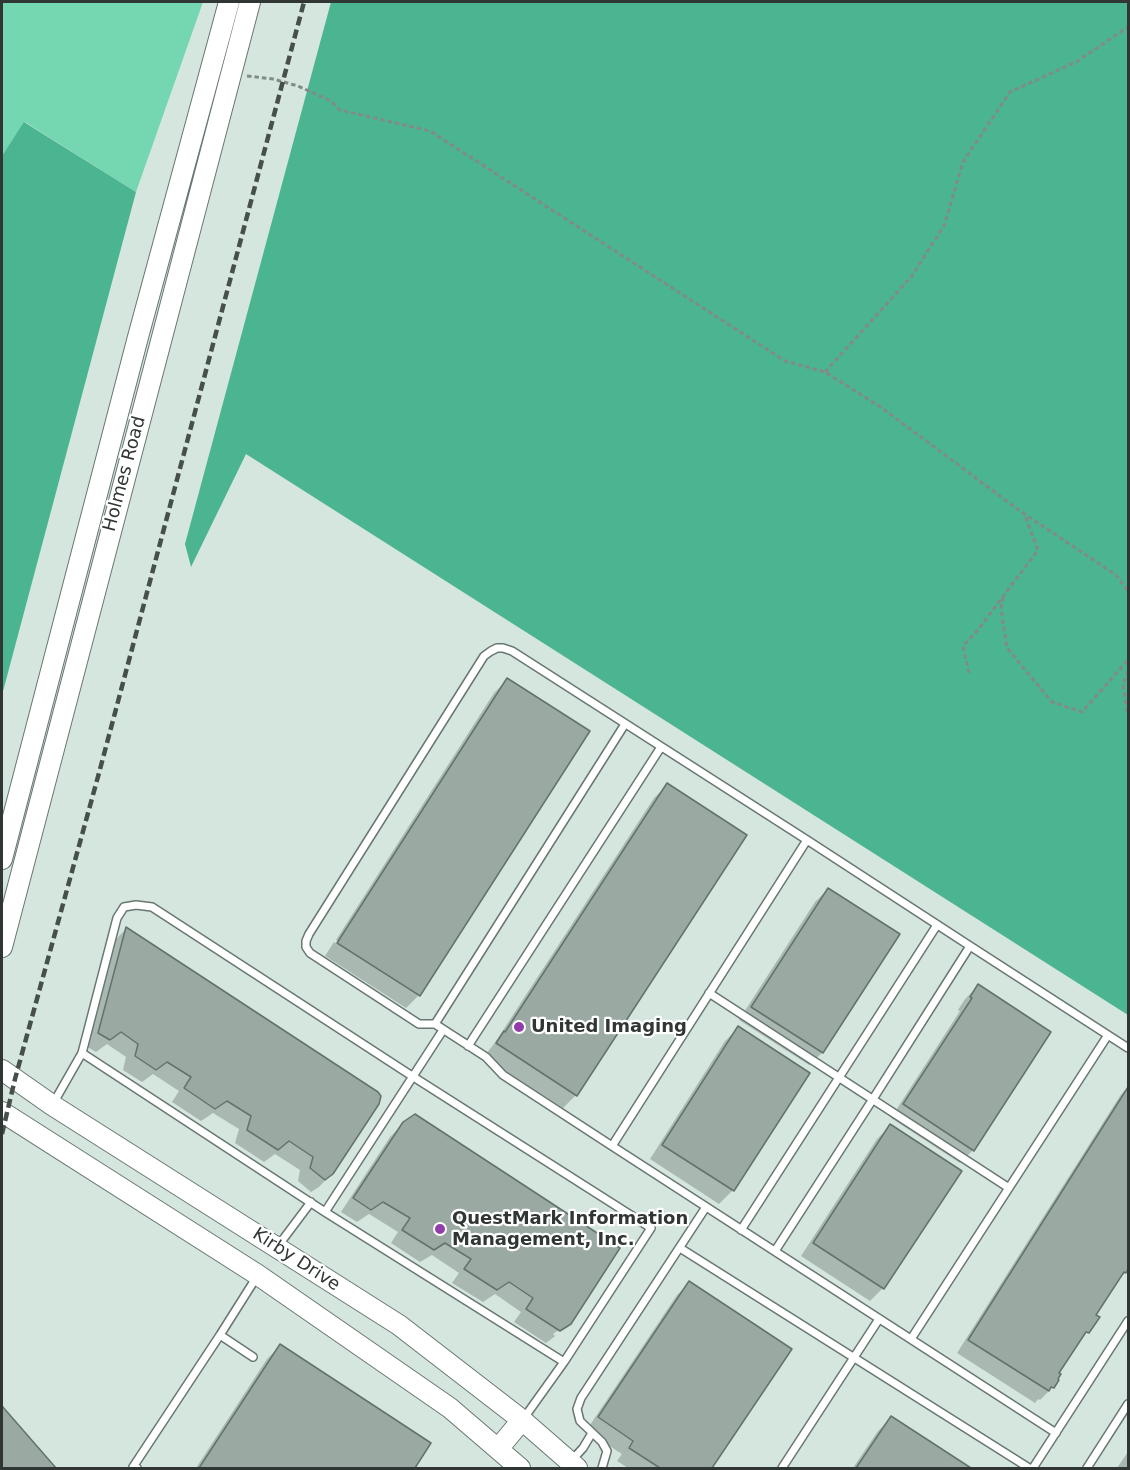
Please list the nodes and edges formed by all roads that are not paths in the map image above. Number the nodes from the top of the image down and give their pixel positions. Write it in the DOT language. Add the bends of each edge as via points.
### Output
graph roads {
  1 [pos="229,2"];
  2 [pos="249,2"];
  3 [pos="625,724"];
  4 [pos="661,747"];
  5 [pos="807,840"];
  6 [pos="2,859"];
  7 [pos="936,925"];
  8 [pos="970,946"];
  9 [pos="2,948"];
  10 [pos="710,993"];
  11 [pos="435,1024"];
  12 [pos="443,1030"];
  13 [pos="1108,1035"];
  14 [pos="468,1046"];
  15 [pos="1128,1048"];
  16 [pos="82,1053"];
  17 [pos="2,1070"];
  18 [pos="412,1076"];
  19 [pos="838,1077"];
  20 [pos="873,1099"];
  21 [pos="52,1105"];
  22 [pos="2,1112"];
  23 [pos="612,1146"];
  24 [pos="1009,1188"];
  25 [pos="311,1202"];
  26 [pos="706,1207"];
  27 [pos="325,1212"];
  28 [pos="741,1230"];
  29 [pos="277,1247"];
  30 [pos="680,1248"];
  31 [pos="775,1251"];
  32 [pos="258,1275"];
  33 [pos="879,1319"];
  34 [pos="1128,1321"];
  35 [pos="220,1335"];
  36 [pos="911,1339"];
  37 [pos="252,1357"];
  38 [pos="854,1358"];
  39 [pos="564,1362"];
  40 [pos="1128,1404"];
  41 [pos="522,1420"];
  42 [pos="592,1433"];
  43 [pos="1056,1433"];
  44 [pos="498,1449"];
  45 [pos="574,1465"];
  46 [pos="137,1468"];
  47 [pos="520,1468"];
  48 [pos="602,1468"];
  49 [pos="782,1468"];
  50 [pos="1031,1468"];
  51 [pos="1087,1468"];
  1 -- 6 [label="main road, Holmes Road"];
  2 -- 9 [label="main road, Holmes Road"];
  3 -- 4 [label="lane"];
  3 -- 11 [label="lane"];
  3 -- 11 [label="lane" via="512,651 497,648 484,656 306,941 310,953 419,1024"];
  4 -- 5 [label="lane"];
  4 -- 14 [label="lane"];
  5 -- 7 [label="lane"];
  5 -- 10 [label="lane"];
  7 -- 8 [label="lane"];
  7 -- 19 [label="lane"];
  8 -- 13 [label="lane"];
  8 -- 20 [label="lane"];
  10 -- 19 [label="lane"];
  10 -- 23 [label="lane"];
  11 -- 12 [label="lane"];
  12 -- 14 [label="lane"];
  12 -- 18 [label="lane"];
  13 -- 15 [label="lane"];
  13 -- 24 [label="lane"];
  14 -- 23 [label="lane" via="486,1057 503,1075"];
  16 -- 18 [label="lane" via="117,918 124,907 136,905 152,907"];
  16 -- 21 [label="lane"];
  16 -- 25 [label="lane"];
  17 -- 21 [label="main road, Kirby Drive"];
  18 -- 27 [label="lane"];
  18 -- 39 [label="lane" via="651,1228"];
  19 -- 20 [label="lane"];
  19 -- 28 [label="lane"];
  20 -- 24 [label="lane"];
  20 -- 31 [label="lane"];
  21 -- 29 [label="main road, Kirby Drive"];
  22 -- 32 [label="main road, Kirby Drive"];
  23 -- 26 [label="lane"];
  24 -- 36 [label="lane"];
  25 -- 27 [label="lane"];
  25 -- 29 [label="lane"];
  26 -- 28 [label="lane"];
  26 -- 30 [label="lane"];
  27 -- 39 [label="lane"];
  28 -- 31 [label="lane"];
  29 -- 32 [label="main road"];
  29 -- 41 [label="main road, Kirby Drive" via="399,1325"];
  30 -- 38 [label="lane"];
  30 -- 42 [label="lane" via="581,1398 577,1409 580,1421"];
  31 -- 33 [label="lane"];
  32 -- 35 [label="lane"];
  32 -- 44 [label="main road, Kirby Drive" via="450,1408"];
  33 -- 36 [label="lane"];
  33 -- 38 [label="lane"];
  34 -- 43 [label="lane"];
  35 -- 37 [label="lane"];
  35 -- 46 [label="lane" via="133,1467"];
  36 -- 43 [label="lane"];
  38 -- 49 [label="lane"];
  38 -- 50 [label="lane"];
  39 -- 41 [label="lane"];
  40 -- 51 [label="lane"];
  41 -- 44 [label="main road"];
  41 -- 45 [label="main road, Kirby Drive"];
  42 -- 45 [label="lane"];
  42 -- 48 [label="lane" via="607,1451"];
  43 -- 50 [label="lane"];
  44 -- 47 [label="main road, Kirby Drive"];
}
